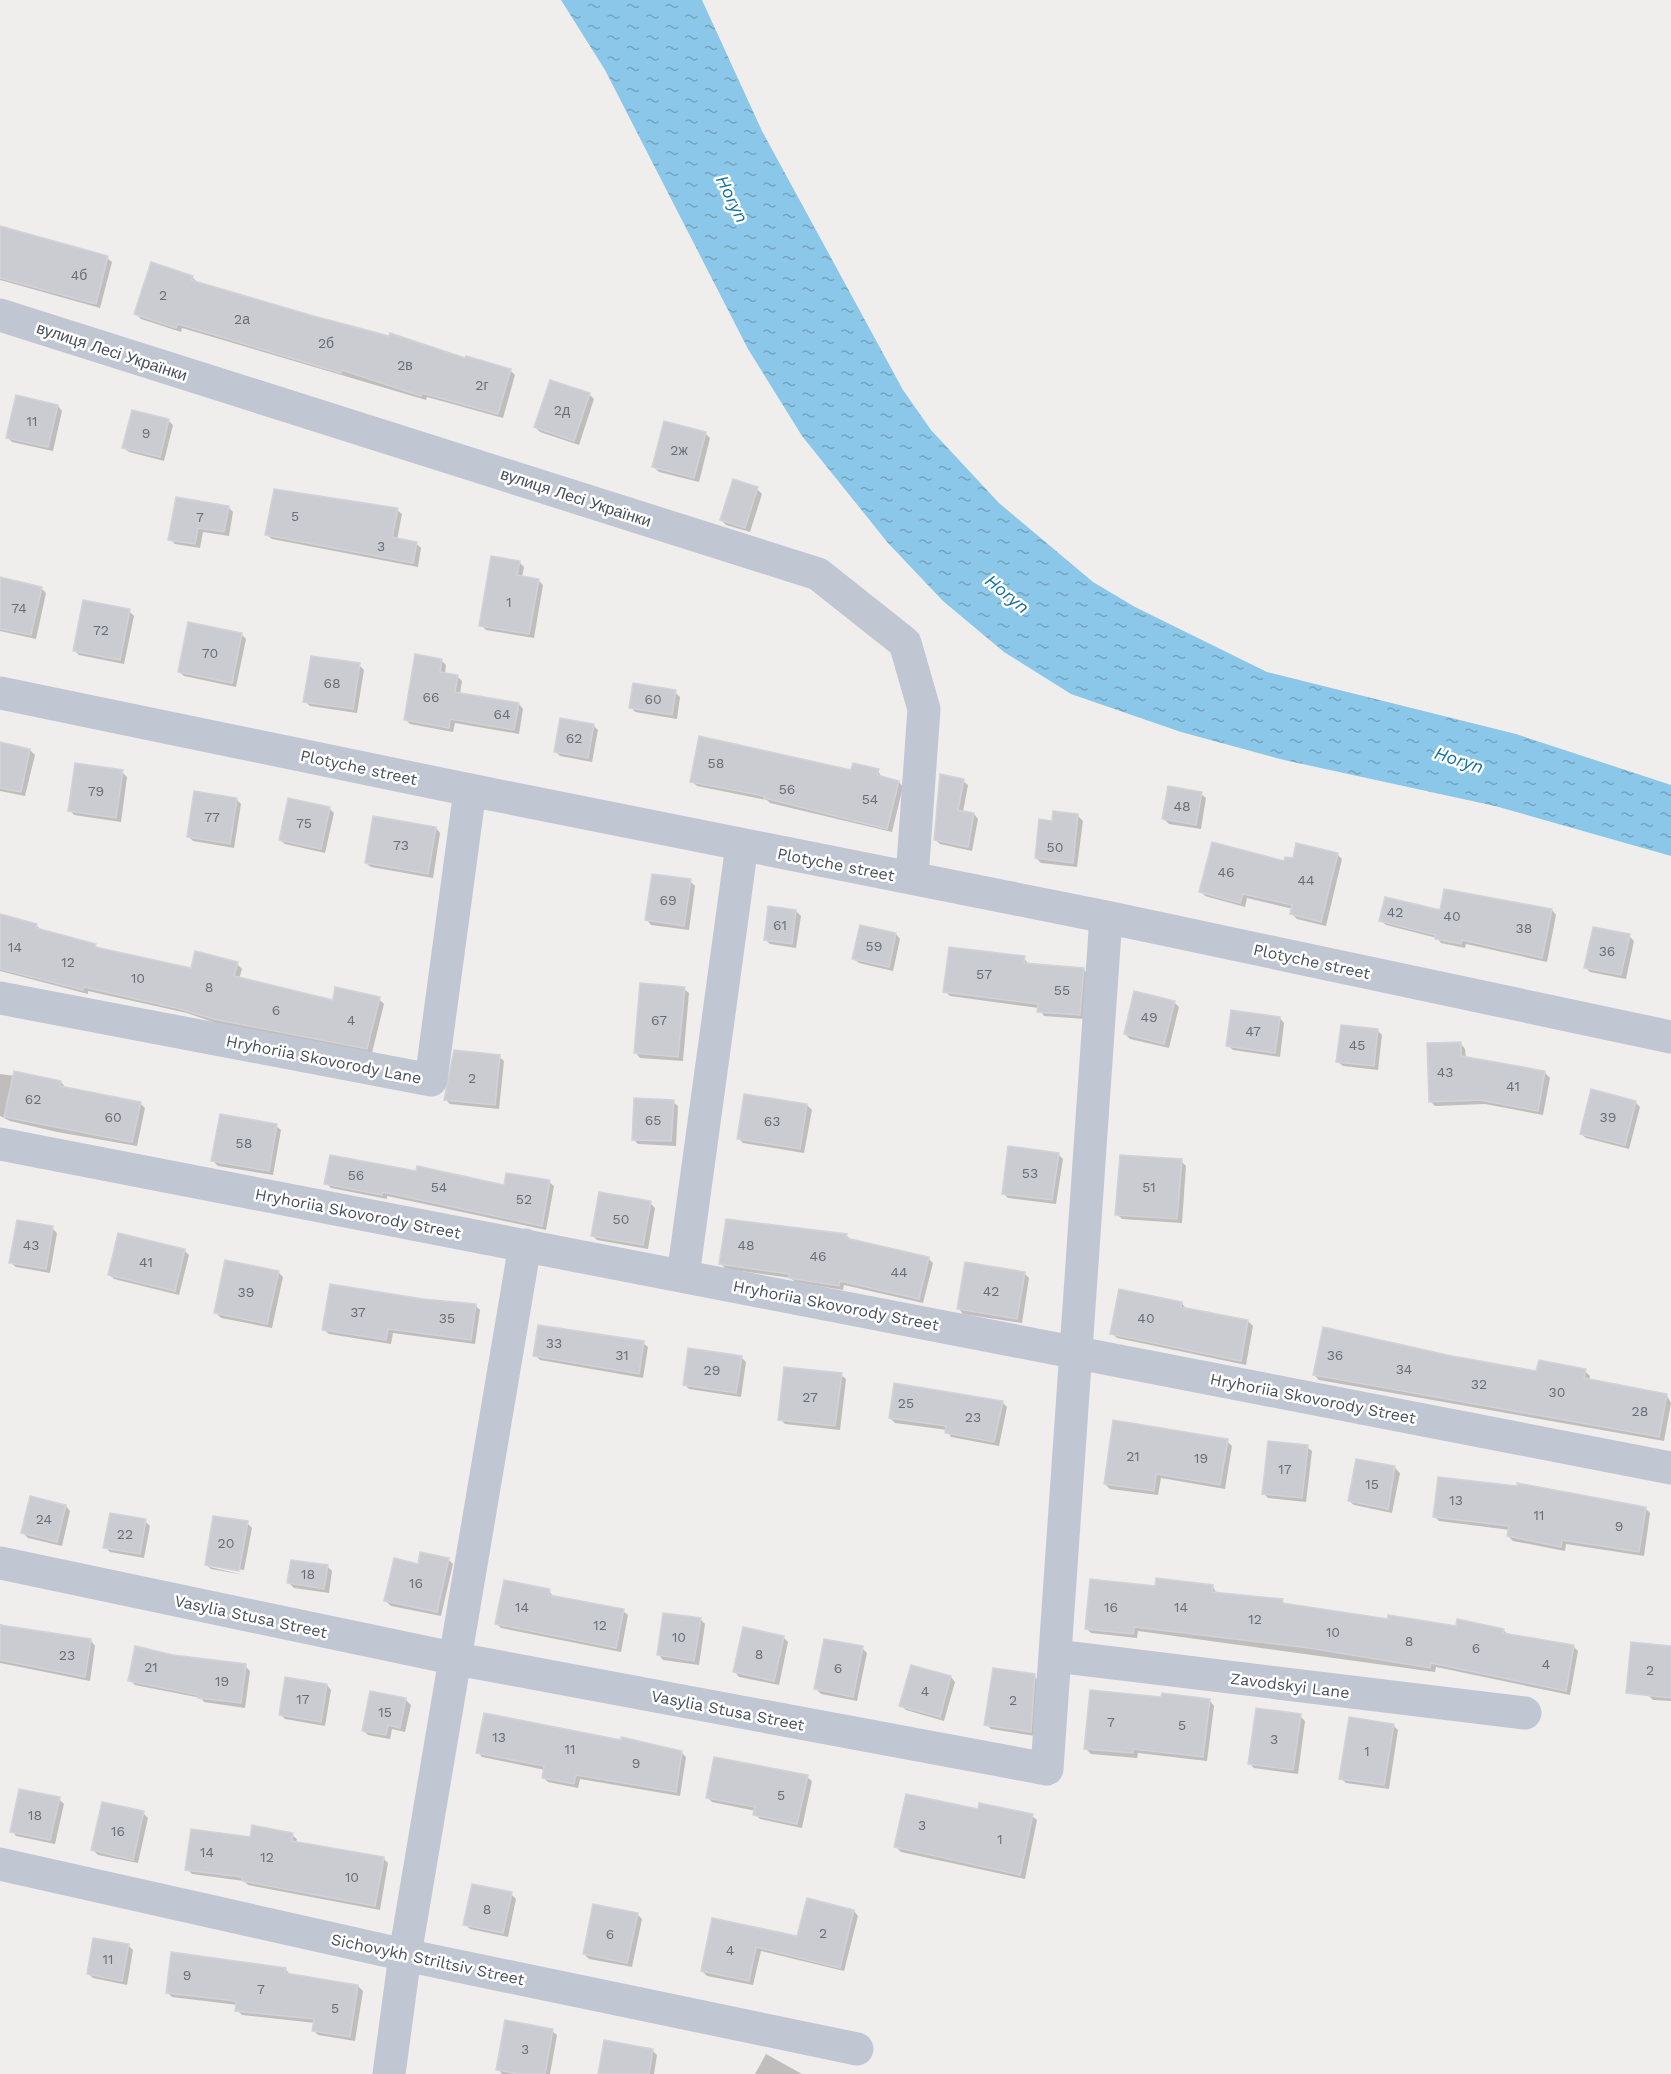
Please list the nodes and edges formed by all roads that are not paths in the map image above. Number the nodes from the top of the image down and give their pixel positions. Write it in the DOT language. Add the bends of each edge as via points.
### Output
graph roads {
  1 [pos="0,315"];
  2 [pos="0,693"];
  3 [pos="470,790"];
  4 [pos="742,845"];
  5 [pos="912,878"];
  6 [pos="1106,917"];
  7 [pos="0,998"];
  8 [pos="1671,1037"];
  9 [pos="0,1143"];
  10 [pos="525,1245"];
  11 [pos="683,1276"];
  12 [pos="1077,1352"];
  13 [pos="1671,1468"];
  14 [pos="0,1563"];
  15 [pos="1056,1656"];
  16 [pos="457,1659"];
  17 [pos="1525,1713"];
  18 [pos="0,1864"];
  19 [pos="405,1955"];
  20 [pos="857,2049"];
  21 [pos="389,2074"];
  1 -- 5 [label="street, вулиця Лесі Українки" via="818,574 905,643 924,709"];
  2 -- 3 [label="street, Plotyche street"];
  3 -- 4 [label="street, Plotyche street"];
  3 -- 7 [label="street, Hryhoriia Skovorody Lane" via="431,1080"];
  4 -- 5 [label="street, Plotyche street"];
  4 -- 11 [label="street"];
  5 -- 6 [label="street, Plotyche street"];
  6 -- 8 [label="street, Plotyche street"];
  6 -- 12 [label="street, Vasylia Stusa Street"];
  9 -- 10 [label="street, Hryhoriia Skovorody Street"];
  10 -- 11 [label="street, Hryhoriia Skovorody Street"];
  10 -- 16 [label="street"];
  11 -- 12 [label="street, Hryhoriia Skovorody Street"];
  12 -- 13 [label="street, Hryhoriia Skovorody Street"];
  12 -- 15 [label="street, Vasylia Stusa Street"];
  14 -- 16 [label="street, Vasylia Stusa Street"];
  15 -- 16 [label="street, Vasylia Stusa Street" via="1047,1769"];
  15 -- 17 [label="street, Zavodskyi Lane"];
  16 -- 19 [label="street"];
  18 -- 19 [label="street, Sichovykh Striltsiv Street"];
  19 -- 20 [label="street, Sichovykh Striltsiv Street"];
  19 -- 21 [label="street"];
}
